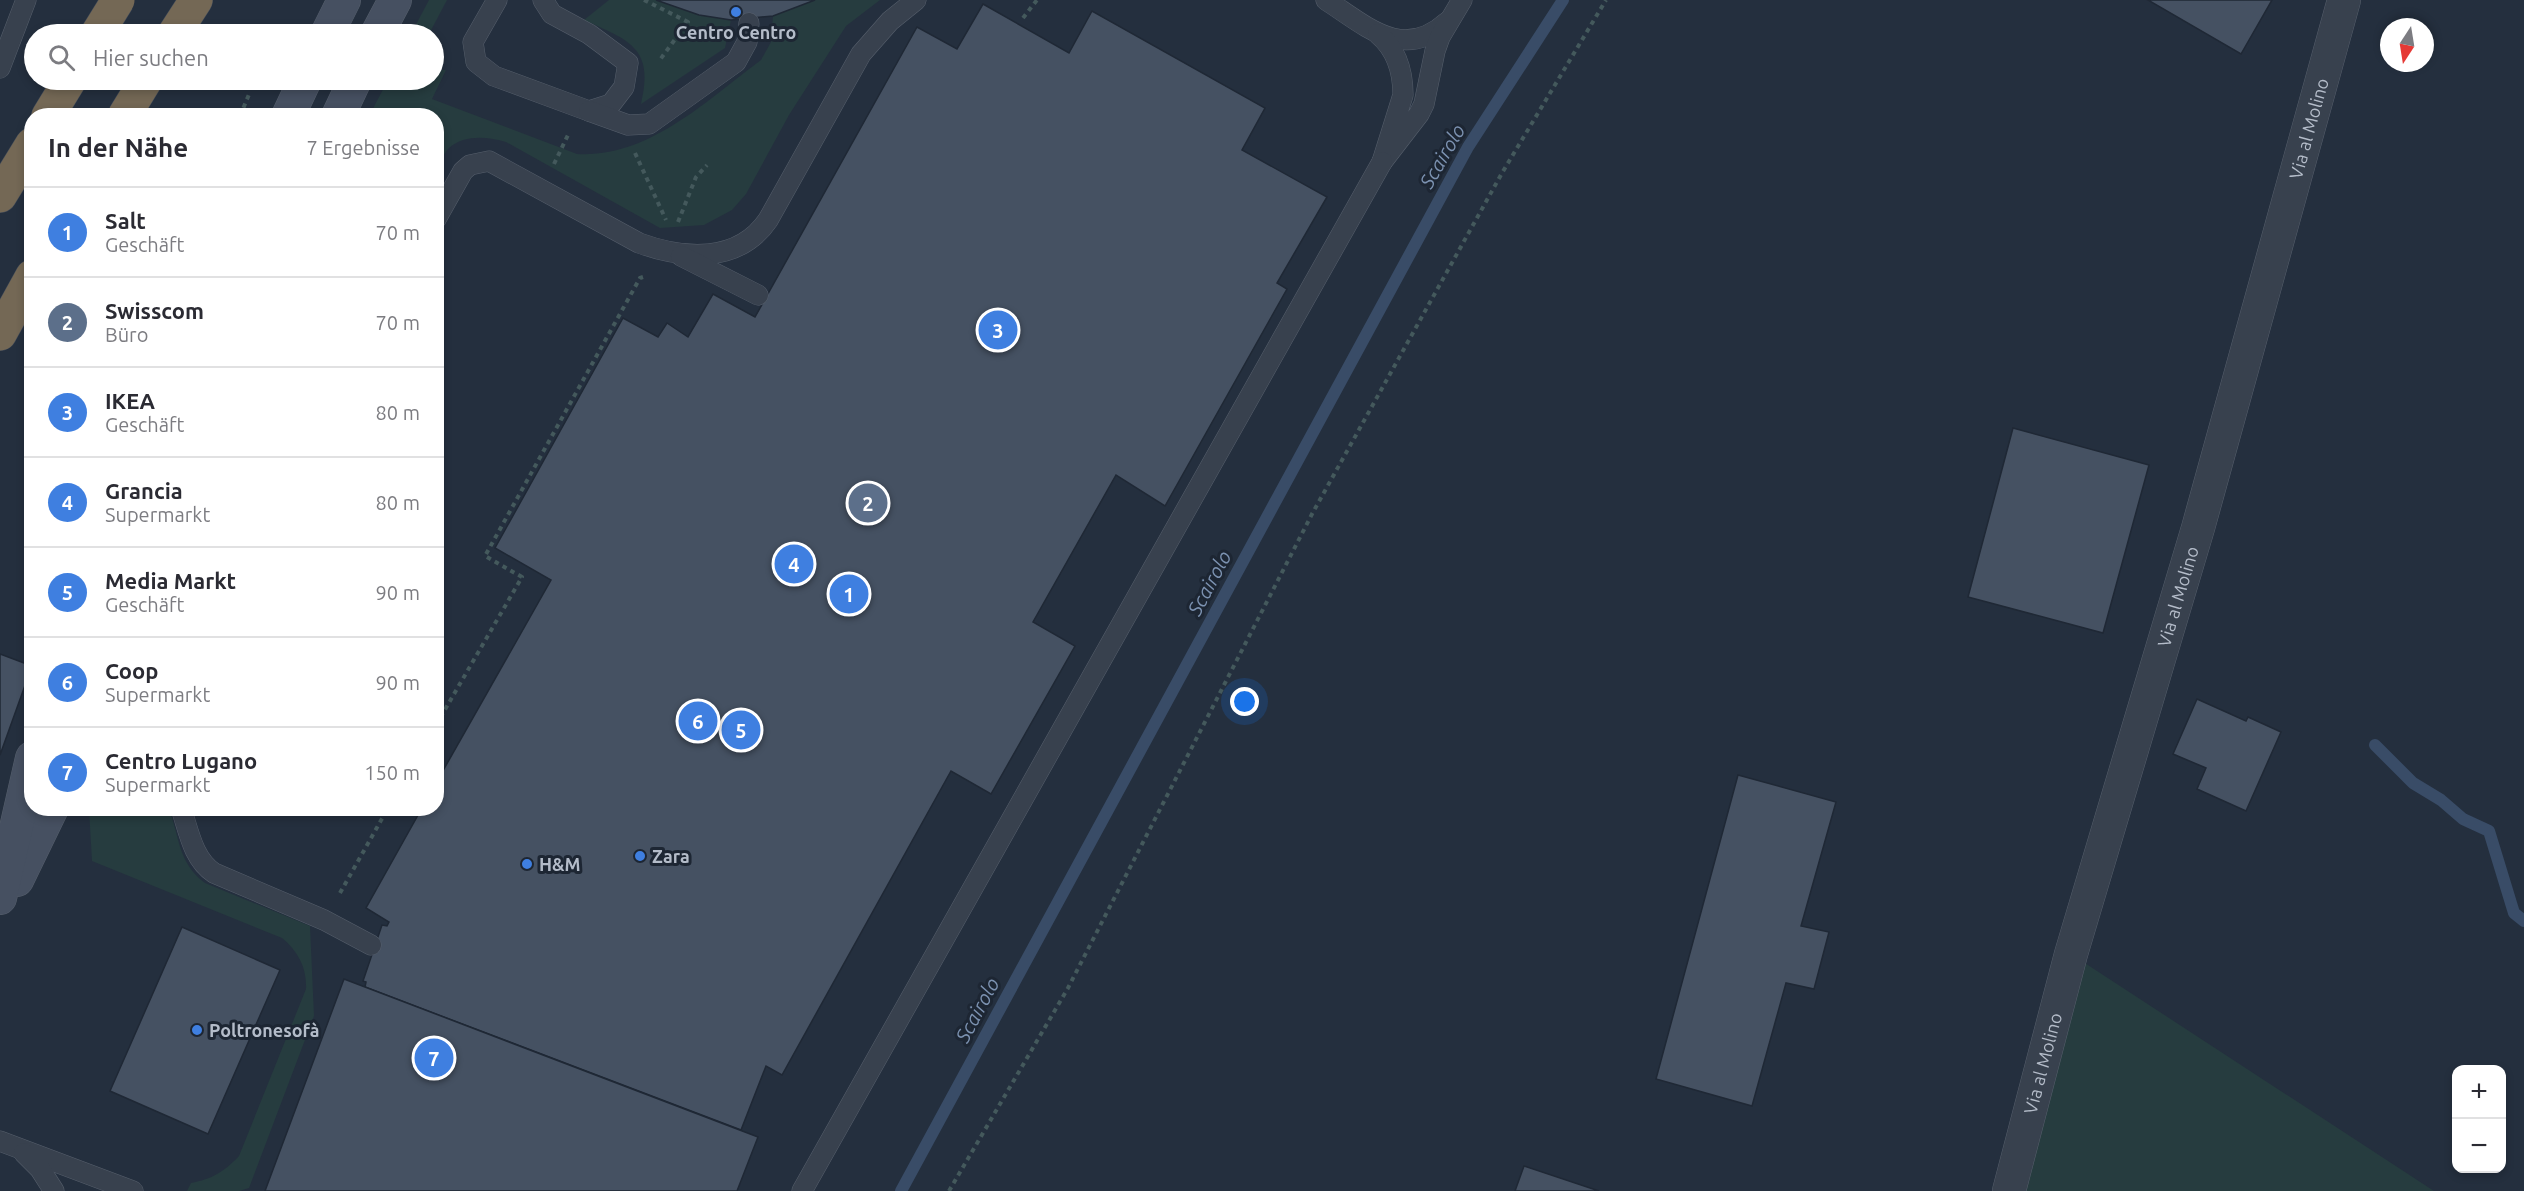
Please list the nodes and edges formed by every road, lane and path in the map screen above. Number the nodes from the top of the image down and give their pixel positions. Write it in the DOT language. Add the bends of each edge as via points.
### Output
graph roads {
  1 [pos="26,0"];
  2 [pos="112,0"];
  3 [pos="118,0"];
  4 [pos="344,0"];
  5 [pos="395,0"];
  6 [pos="497,0"];
  7 [pos="543,0"];
  8 [pos="644,0"];
  9 [pos="915,0"];
  10 [pos="1037,0"];
  11 [pos="1326,0"];
  12 [pos="1462,0"];
  13 [pos="1606,0"];
  14 [pos="2344,0"];
  15 [pos="193,3"];
  16 [pos="1023,18"];
  17 [pos="1449,21"];
  18 [pos="749,23"];
  19 [pos="103,24"];
  20 [pos="116,24"];
  21 [pos="180,24"];
  22 [pos="332,24"];
  23 [pos="382,24"];
  24 [pos="1378,34"];
  25 [pos="0,68"];
  26 [pos="624,87"];
  27 [pos="64,90"];
  28 [pos="124,90"];
  29 [pos="140,90"];
  30 [pos="300,90"];
  31 [pos="350,90"];
  32 [pos="250,92"];
  33 [pos="53,108"];
  34 [pos="125,108"];
  35 [pos="130,108"];
  36 [pos="243,108"];
  37 [pos="292,108"];
  38 [pos="342,108"];
  39 [pos="585,110"];
  40 [pos="628,125"];
  41 [pos="24,157"];
  42 [pos="1382,162"];
  43 [pos="707,165"];
  44 [pos="545,190"];
  45 [pos="0,196"];
  46 [pos="444,205"];
  47 [pos="671,230"];
  48 [pos="678,255"];
  49 [pos="650,276"];
  50 [pos="24,290"];
  51 [pos="758,295"];
  52 [pos="0,334"];
  53 [pos="444,711"];
  54 [pos="24,793"];
  55 [pos="48,816"];
  56 [pos="184,816"];
  57 [pos="383,816"];
  58 [pos="0,898"];
  59 [pos="0,914"];
  60 [pos="324,920"];
  61 [pos="371,945"];
  62 [pos="7,1144"];
  63 [pos="54,1191"];
  64 [pos="133,1191"];
  65 [pos="802,1191"];
  66 [pos="950,1191"];
  67 [pos="2009,1191"];
  1 -- 25 [label="lane"];
  2 -- 20 [label="main road"];
  3 -- 19 [label="highway, bridge"];
  4 -- 22 [label="main road"];
  5 -- 23 [label="main road"];
  6 -- 39 [label="lane" via="473,42 476,62 494,76"];
  7 -- 26 [label="lane" via="552,14 589,34 628,63"];
  8 -- 26 [label="path" via="688,22 661,60"];
  9 -- 48 [label="lane" via="861,54 762,228 742,245 721,253"];
  10 -- 16 [label="path"];
  11 -- 24 [label="lane"];
  12 -- 17 [label="lane"];
  13 -- 66 [label="path" via="1502,173 1312,514 1068,988"];
  14 -- 67 [label="street, Via al Molino" via="2198,528 2072,954"];
  15 -- 21 [label="highway"];
  17 -- 24 [label="lane" via="1421,39 1400,40"];
  17 -- 42 [label="lane" via="1435,51 1424,104"];
  18 -- 40 [label="lane" via="747,42 736,62 650,124"];
  24 -- 42 [label="lane" via="1392,49 1403,85"];
  26 -- 39 [label="lane" via="612,104"];
  27 -- 33 [label="highway"];
  28 -- 34 [label="main road"];
  29 -- 35 [label="highway, bridge"];
  30 -- 37 [label="main road"];
  31 -- 38 [label="main road"];
  32 -- 36 [label="path"];
  39 -- 40 [label="lane"];
  39 -- 44 [label="path"];
  40 -- 47 [label="path" via="629,141"];
  41 -- 45 [label="highway"];
  42 -- 65 [label="lane"];
  43 -- 47 [label="path" via="696,177 675,230"];
  44 -- 46 [label="lane" via="500,165 480,161 463,171"];
  44 -- 48 [label="lane" via="639,243"];
  47 -- 48 [label="path"];
  48 -- 51 [label="lane"];
  49 -- 53 [label="path" via="640,278 485,556 522,577"];
  50 -- 52 [label="highway"];
  54 -- 58 [label="main road"];
  55 -- 59 [label="main road"];
  56 -- 60 [label="lane" via="197,854 214,873"];
  57 -- 60 [label="path"];
  60 -- 61 [label="lane"];
  62 -- 63 [label="lane" via="29,1157"];
  62 -- 64 [label="lane"];
}
